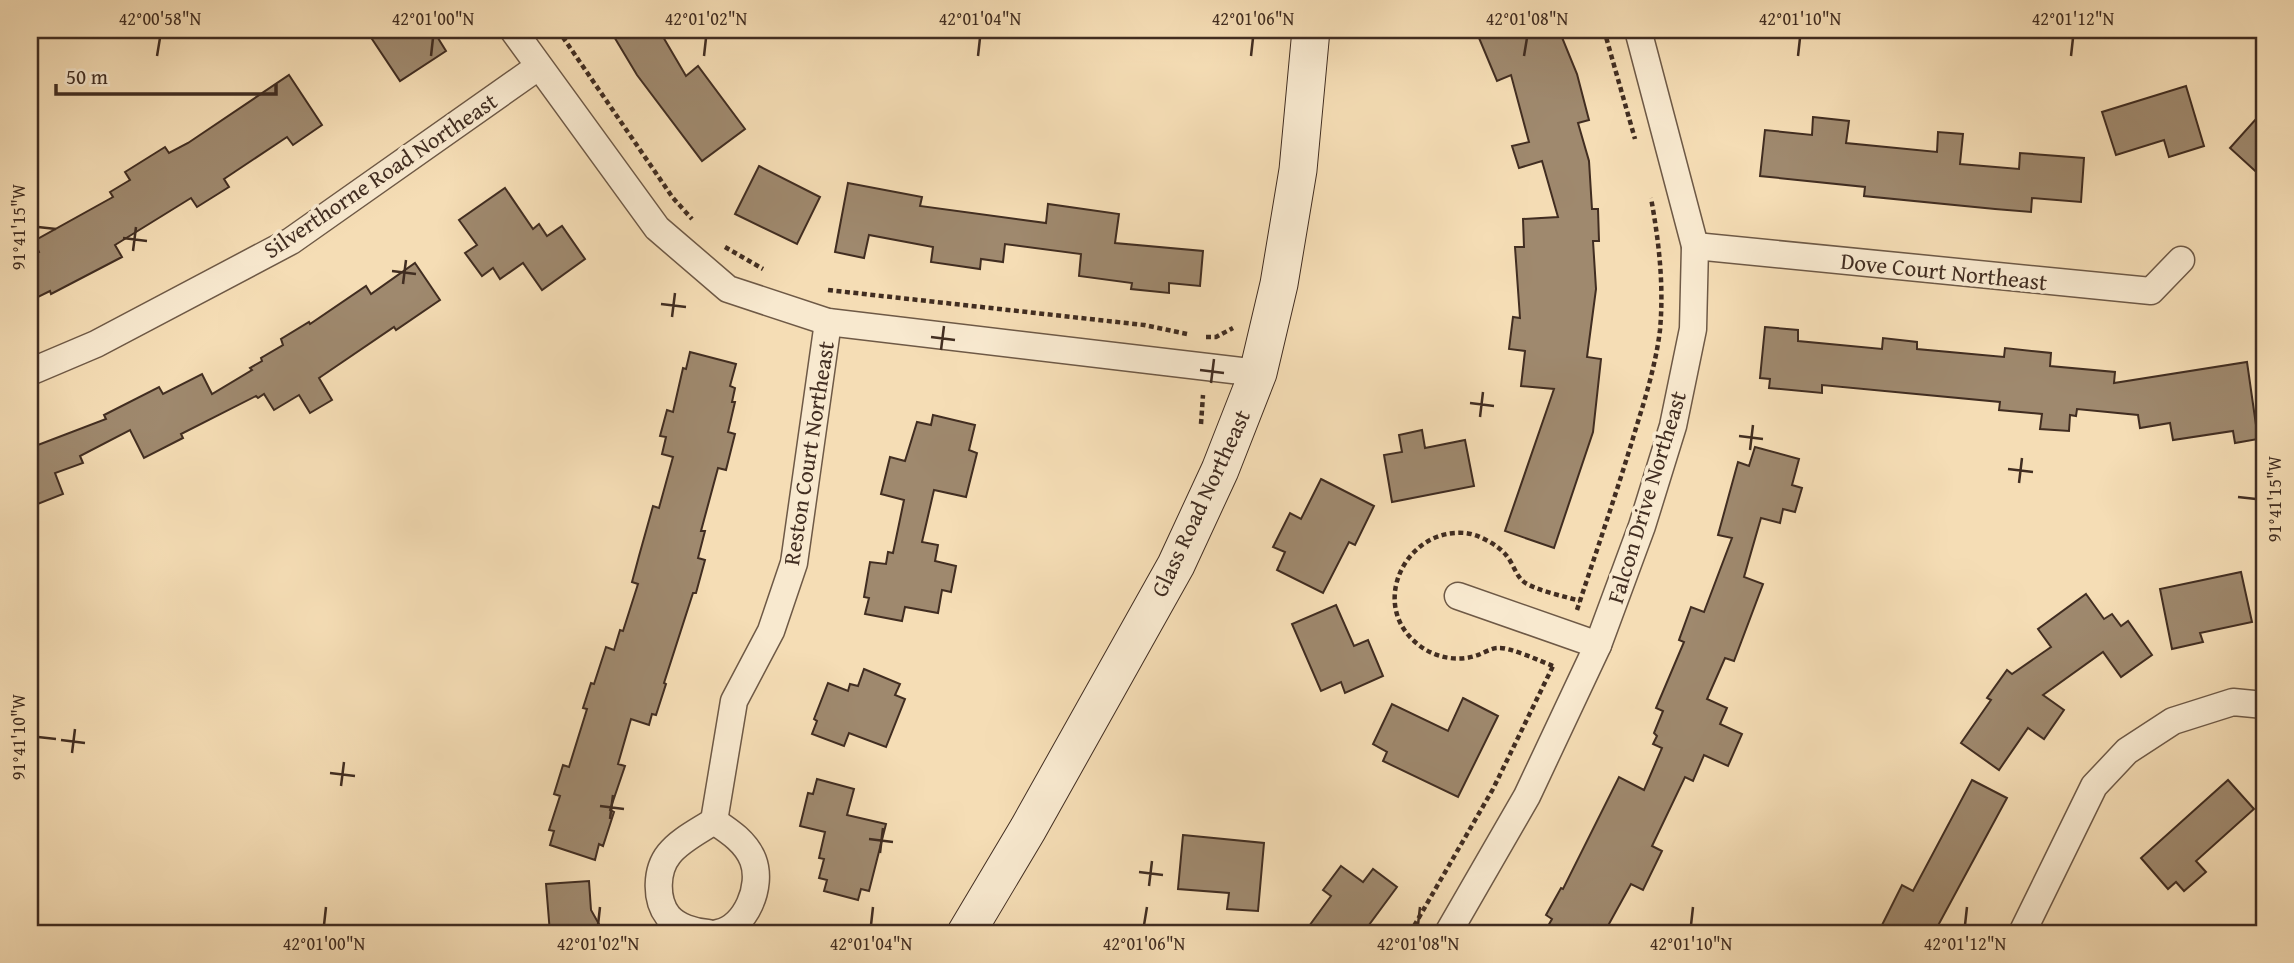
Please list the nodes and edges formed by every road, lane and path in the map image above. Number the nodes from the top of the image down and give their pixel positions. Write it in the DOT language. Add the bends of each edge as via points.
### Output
graph roads {
  1 [pos="513,30"];
  2 [pos="558,30"];
  3 [pos="1311,30"];
  4 [pos="1604,30"];
  5 [pos="1638,30"];
  6 [pos="538,67"];
  7 [pos="1636,141"];
  8 [pos="1649,186"];
  9 [pos="696,222"];
  10 [pos="719,244"];
  11 [pos="1695,246"];
  12 [pos="2180,260"];
  13 [pos="773,274"];
  14 [pos="817,288"];
  15 [pos="828,322"];
  16 [pos="1237,323"];
  17 [pos="30,372"];
  18 [pos="1258,373"];
  19 [pos="1458,596"];
  20 [pos="1576,614"];
  21 [pos="1598,645"];
  22 [pos="1559,655"];
  23 [pos="2264,705"];
  24 [pos="713,821"];
  25 [pos="708,933"];
  26 [pos="718,933"];
  27 [pos="966,933"];
  28 [pos="1410,933"];
  29 [pos="1448,933"];
  30 [pos="2022,933"];
  1 -- 6 [label="street"];
  2 -- 9 [label="path" via="673,198"];
  3 -- 18 [label="street, Glass Road Northeast" via="1296,183"];
  4 -- 7 [label="path"];
  5 -- 11 [label="street, Falcon Drive Northeast"];
  6 -- 15 [label="street" via="657,228 728,289"];
  6 -- 17 [label="street, Silverthorne Road Northeast" via="291,241 96,344"];
  8 -- 20 [label="path" via="1661,268 1655,359"];
  10 -- 13 [label="path"];
  11 -- 12 [label="street, Dove Court Northeast" via="2151,291"];
  11 -- 21 [label="street, Falcon Drive Northeast" via="1693,329 1673,426"];
  14 -- 16 [label="path" via="1143,325 1195,337 1216,337"];
  15 -- 18 [label="street"];
  15 -- 24 [label="street, Reston Court Northeast" via="794,563 771,631 734,701"];
  18 -- 27 [label="street, Glass Road Northeast" via="1176,565"];
  19 -- 21 [label="street"];
  21 -- 29 [label="street, Falcon Drive Northeast" via="1527,796"];
  22 -- 28 [label="path" via="1493,789"];
  23 -- 30 [label="street" via="2233,702 2173,721 2127,751 2094,786"];
  24 -- 25 [label="street" via="670,852 658,880 667,915 681,926"];
  24 -- 26 [label="street" via="742,843 753,860 755,876 743,916"];
}
